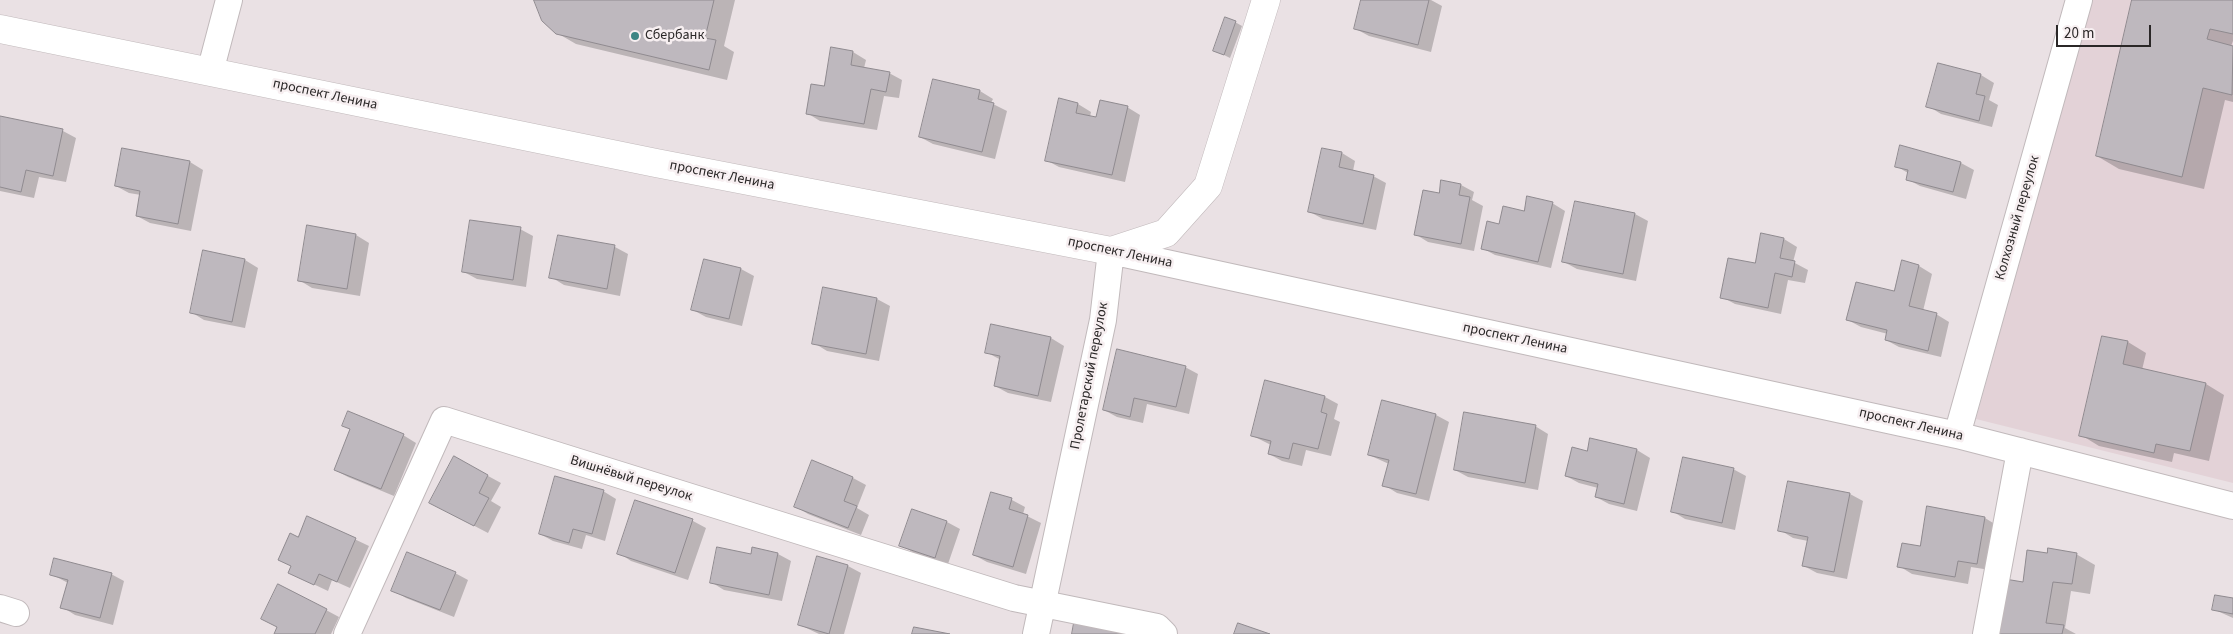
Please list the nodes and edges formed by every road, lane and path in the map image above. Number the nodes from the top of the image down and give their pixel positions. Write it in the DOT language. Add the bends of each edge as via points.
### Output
graph roads {
  1 [pos="229,0"];
  2 [pos="1266,0"];
  3 [pos="2079,0"];
  4 [pos="0,29"];
  5 [pos="210,72"];
  6 [pos="1111,251"];
  7 [pos="1957,435"];
  8 [pos="2020,452"];
  9 [pos="2233,506"];
  10 [pos="1042,604"];
  11 [pos="347,634"];
  12 [pos="1036,634"];
  13 [pos="1164,634"];
  14 [pos="1986,634"];
  1 -- 5 [label="street"];
  2 -- 6 [label="main road" via="1208,186 1166,233"];
  3 -- 7 [label="street, Колхозный переулок"];
  4 -- 5 [label="main road, проспект Ленина"];
  5 -- 6 [label="main road, проспект Ленина"];
  6 -- 7 [label="street, проспект Ленина"];
  6 -- 10 [label="street, Пролетарский переулок" via="1103,320"];
  7 -- 8 [label="street, проспект Ленина"];
  8 -- 9 [label="street, проспект Ленина"];
  8 -- 14 [label="street"];
  10 -- 11 [label="street, Вишнёвый переулок" via="444,420"];
  10 -- 12 [label="street, Пролетарский переулок"];
  10 -- 13 [label="street" via="1157,627"];
}
